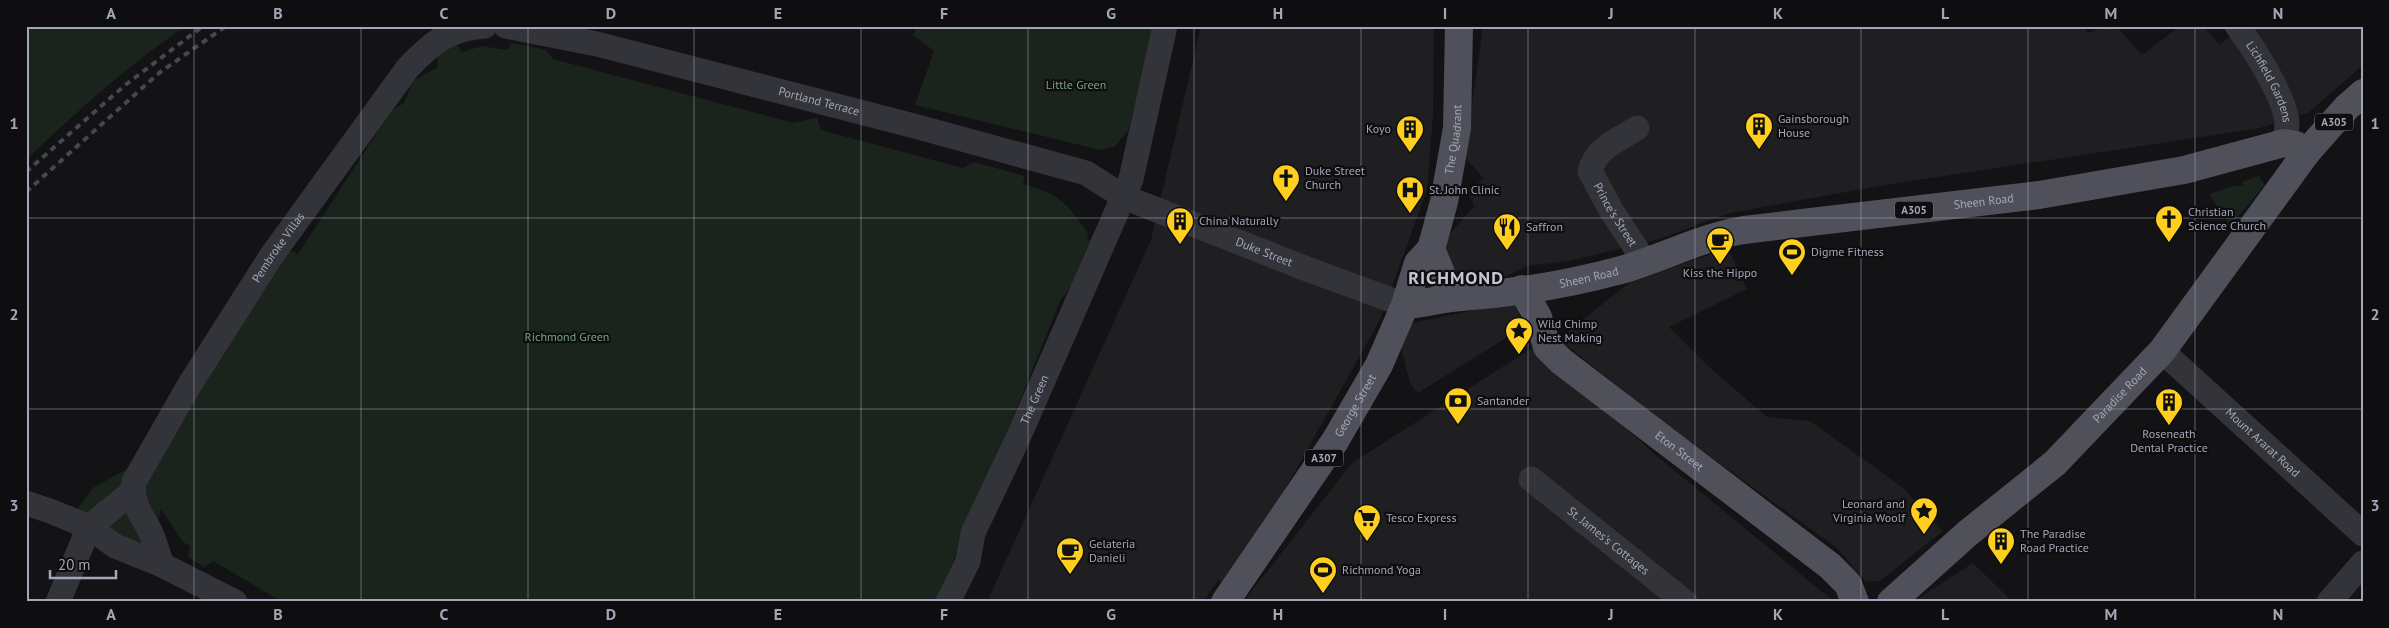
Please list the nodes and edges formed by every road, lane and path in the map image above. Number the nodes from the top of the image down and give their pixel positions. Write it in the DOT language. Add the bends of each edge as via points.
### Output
graph roads {
  1 [pos="485,26"];
  2 [pos="506,26"];
  3 [pos="1165,26"];
  4 [pos="1459,26"];
  5 [pos="2237,26"];
  6 [pos="2363,93"];
  7 [pos="1637,128"];
  8 [pos="2295,147"];
  9 [pos="1124,197"];
  10 [pos="1431,249"];
  11 [pos="1646,262"];
  12 [pos="1522,289"];
  13 [pos="1459,296"];
  14 [pos="1405,305"];
  15 [pos="2162,352"];
  16 [pos="1531,480"];
  17 [pos="133,487"];
  18 [pos="26,503"];
  19 [pos="89,527"];
  20 [pos="2363,534"];
  21 [pos="2363,563"];
  22 [pos="162,565"];
  23 [pos="1898,596"];
  24 [pos="58,602"];
  25 [pos="235,602"];
  26 [pos="948,602"];
  27 [pos="1225,602"];
  28 [pos="1685,602"];
  29 [pos="1855,602"];
  30 [pos="2329,602"];
  1 -- 17 [label="street, Pembroke Villas" via="450,33 429,46 407,70 272,255 190,384"];
  2 -- 9 [label="street, Portland Terrace" via="597,44 918,127 1086,174"];
  3 -- 9 [label="street" via="1131,179"];
  4 -- 10 [label="main road, The Quadrant" via="1457,128 1444,202"];
  5 -- 8 [label="street, Lichfield Gardens" via="2284,106"];
  6 -- 8 [label="main road, A305"];
  7 -- 11 [label="street, Prince's Street" via="1599,152 1590,170 1611,210"];
  8 -- 11 [label="main road, Sheen Road / A305" via="2039,195 1726,233"];
  8 -- 15 [label="main road, Paradise Road / A305"];
  9 -- 14 [label="street, Duke Street"];
  9 -- 26 [label="street, The Green" via="973,533 968,561"];
  10 -- 13 [label="main road" via="1444,280"];
  10 -- 14 [label="main road, George Street" via="1418,263"];
  11 -- 12 [label="main road, Sheen Road / A305" via="1581,280"];
  12 -- 13 [label="main road, Sheen Road" via="1486,296"];
  12 -- 29 [label="main road, Eton Street" via="1538,317 1547,347 1561,361 1830,566 1848,584"];
  13 -- 14 [label="main road, Sheen Road" via="1428,304"];
  14 -- 27 [label="main road, George Street / A307" via="1379,365 1335,441"];
  15 -- 20 [label="street, Mount Ararat Road"];
  15 -- 23 [label="main road, Paradise Road / A305" via="2055,463 1968,533"];
  16 -- 28 [label="street, St. James's Cottages"];
  17 -- 19 [label="street"];
  17 -- 22 [label="street" via="135,506 150,532"];
  18 -- 19 [label="street"];
  19 -- 22 [label="street" via="115,546"];
  19 -- 24 [label="street"];
  21 -- 30 [label="street"];
  22 -- 25 [label="street"];
}
